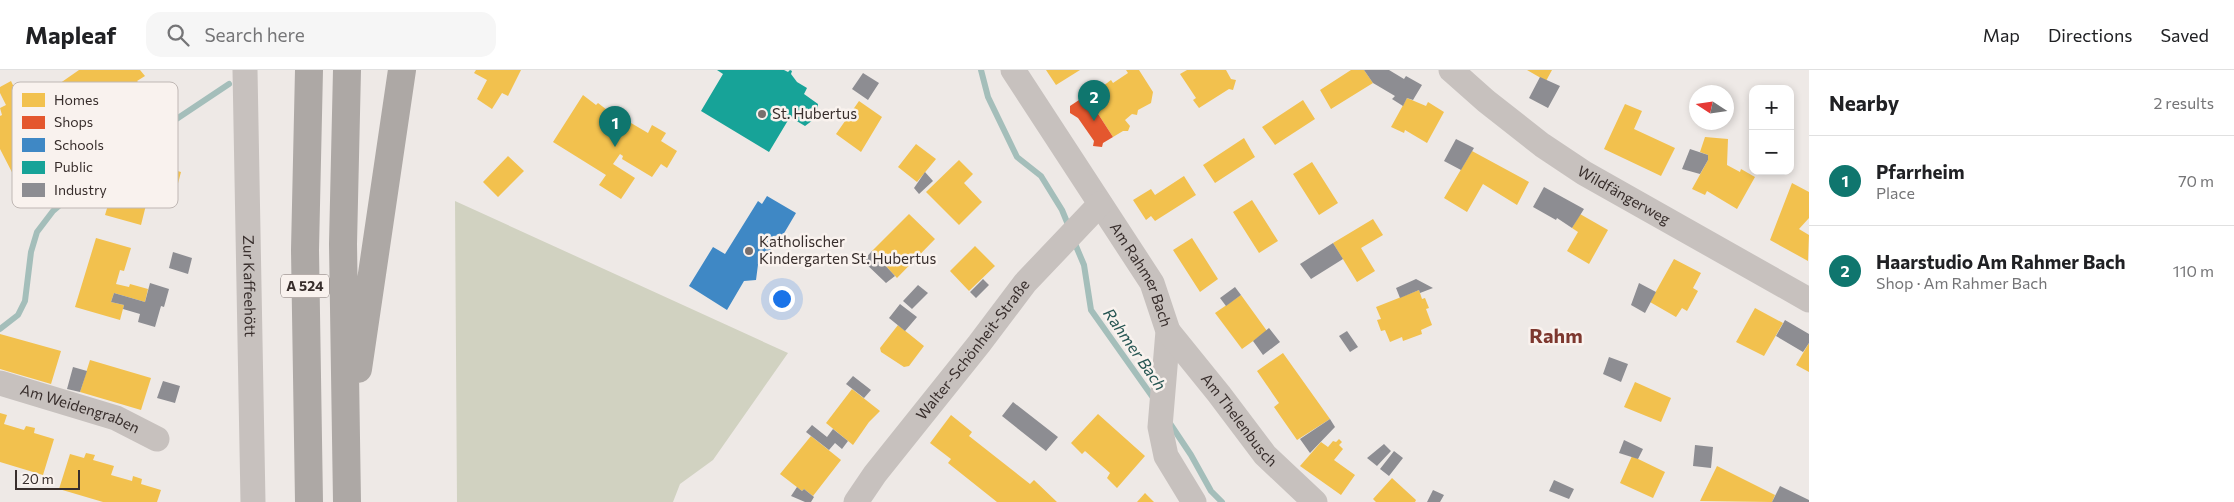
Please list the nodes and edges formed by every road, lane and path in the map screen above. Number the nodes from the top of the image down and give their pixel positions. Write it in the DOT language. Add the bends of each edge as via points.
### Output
graph roads {
  1 [pos="245,70"];
  2 [pos="309,70"];
  3 [pos="347,70"];
  4 [pos="402,70"];
  5 [pos="1013,70"];
  6 [pos="1451,70"];
  7 [pos="1094,210"];
  8 [pos="1809,300"];
  9 [pos="1168,331"];
  10 [pos="0,383"];
  11 [pos="157,439"];
  12 [pos="346,452"];
  13 [pos="252,502"];
  14 [pos="309,502"];
  15 [pos="347,502"];
  16 [pos="856,502"];
  17 [pos="1194,502"];
  18 [pos="1315,502"];
  1 -- 13 [label="street, Zur Kaffeehött"];
  2 -- 14 [label="highway, A 524" via="304,250"];
  3 -- 12 [label="highway, A 524" via="343,244"];
  4 -- 12 [label="highway"];
  5 -- 7 [label="street, Am Rahmer Bach"];
  6 -- 8 [label="street, Wildfängerweg" via="1535,140 1584,173"];
  7 -- 9 [label="street, Am Rahmer Bach" via="1152,283"];
  7 -- 16 [label="street, Walter-Schönheit-Straße" via="1025,283"];
  9 -- 17 [label="street, Am Rahmer Bach" via="1160,427 1166,456"];
  9 -- 18 [label="street, Am Thelenbusch" via="1265,455"];
  10 -- 11 [label="street, Am Weidengraben" via="116,418"];
  12 -- 15 [label="highway, A 524"];
}
